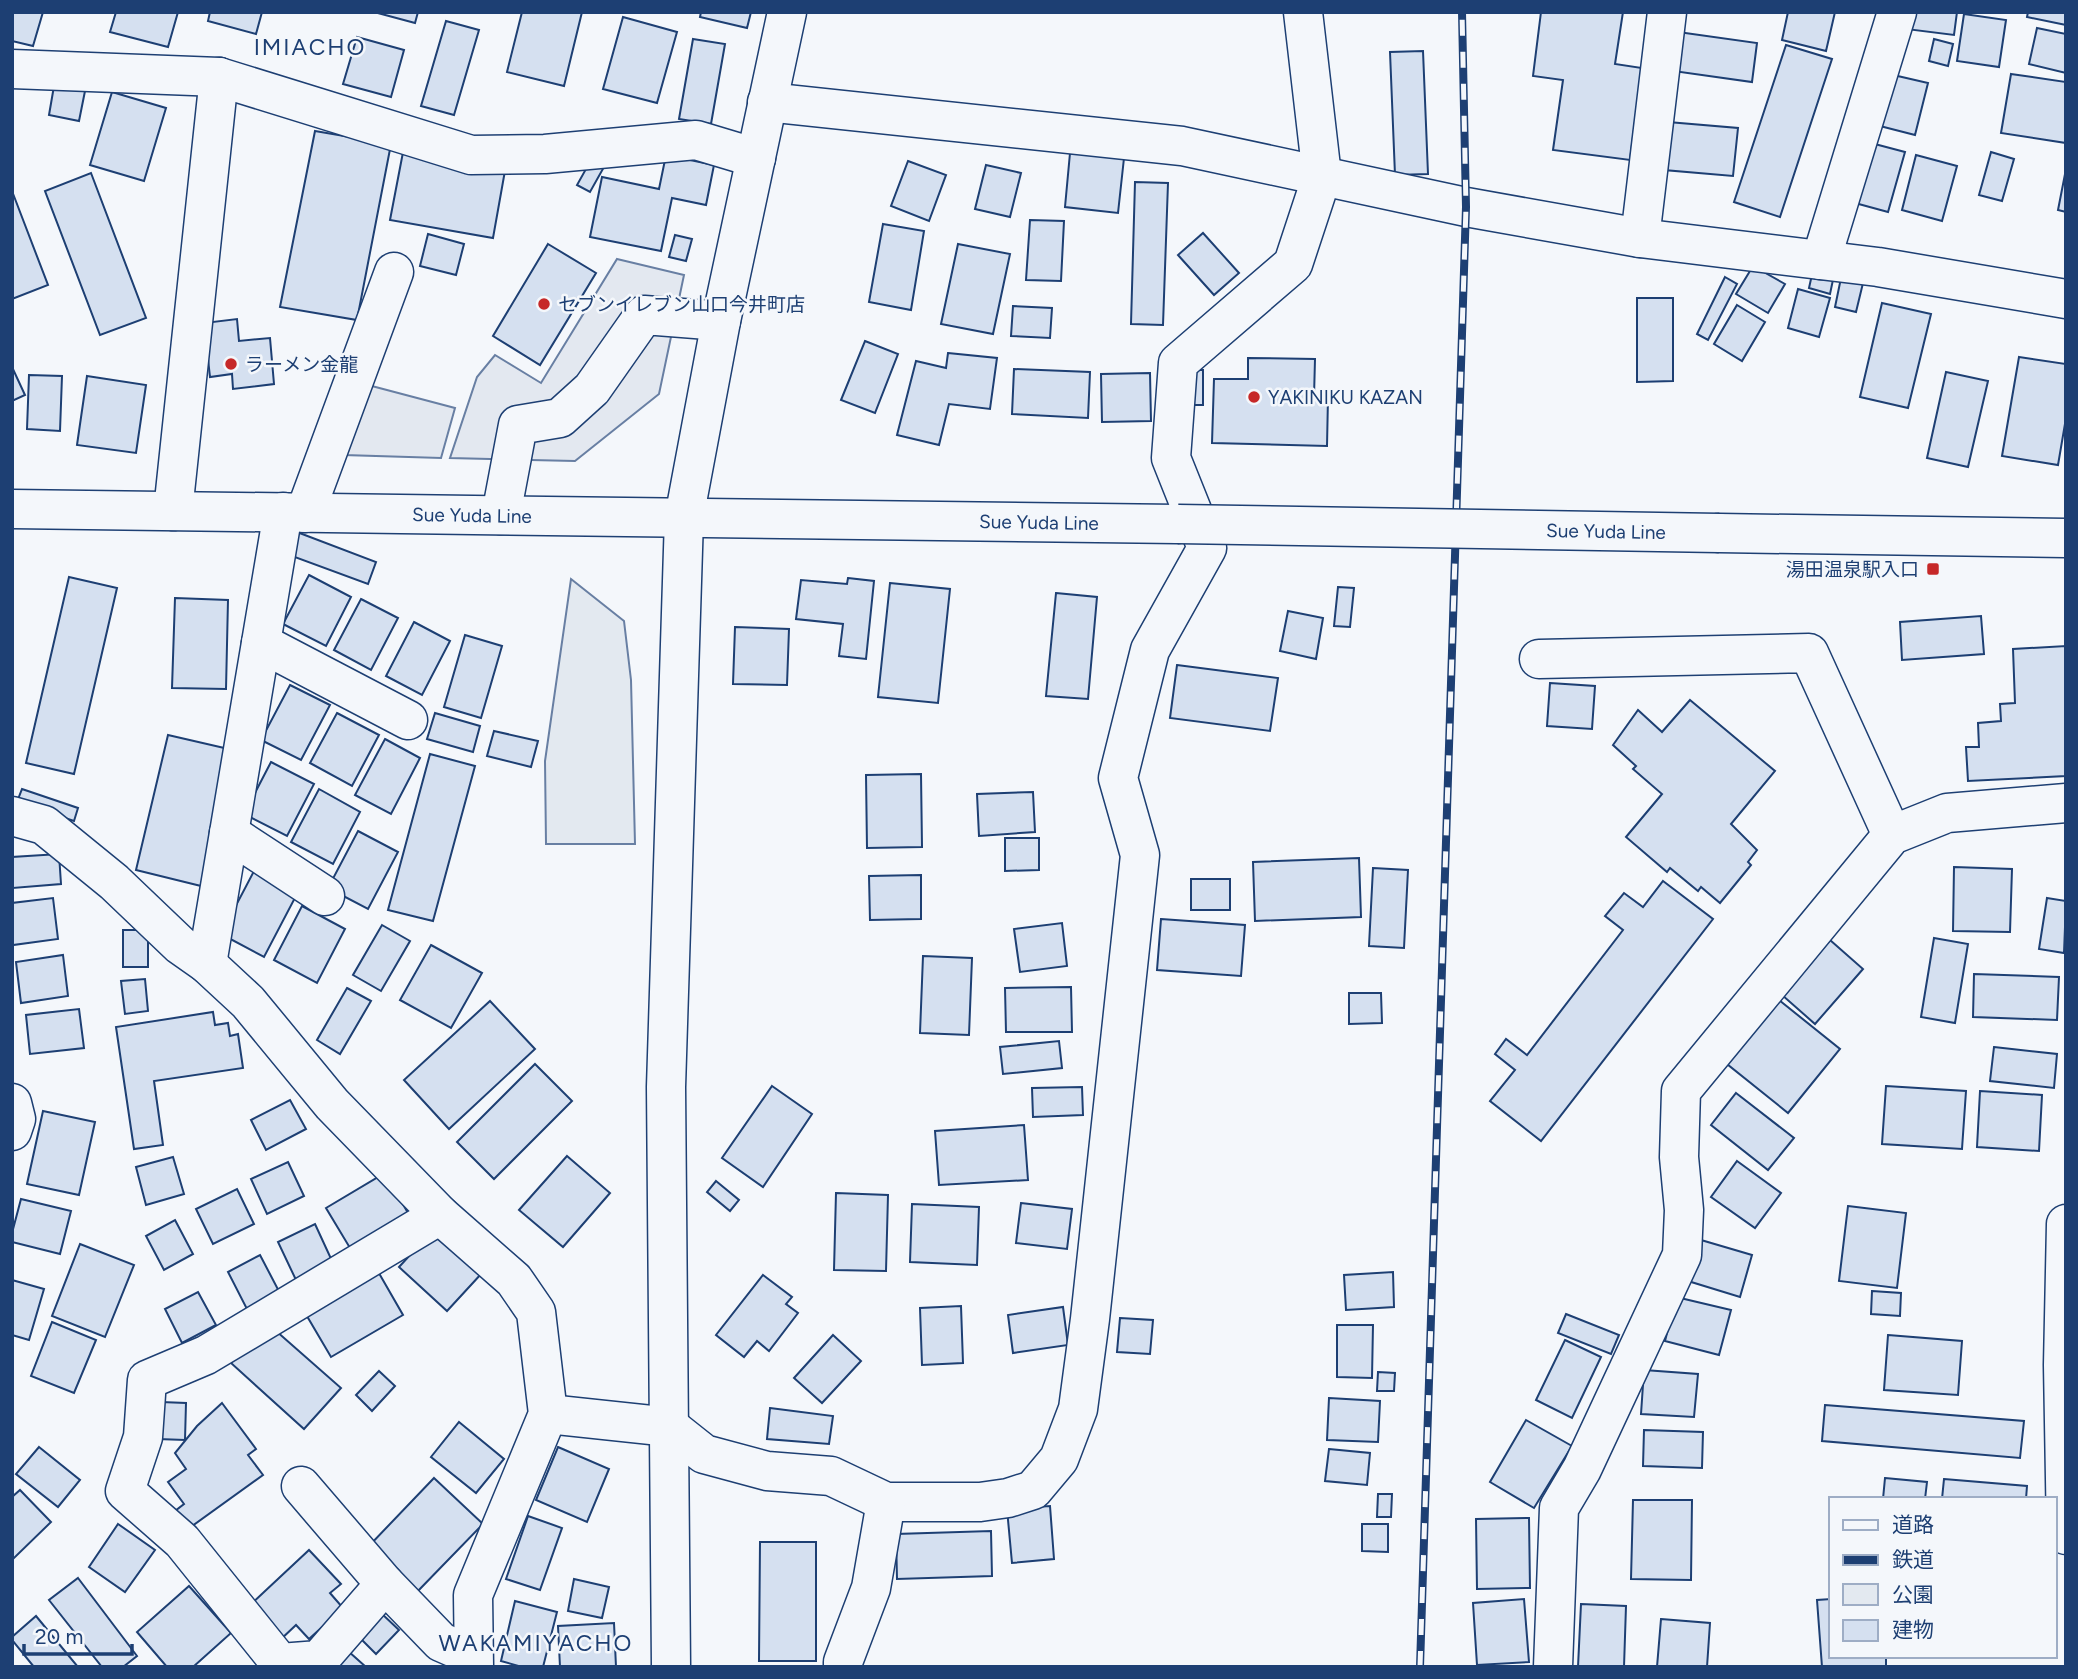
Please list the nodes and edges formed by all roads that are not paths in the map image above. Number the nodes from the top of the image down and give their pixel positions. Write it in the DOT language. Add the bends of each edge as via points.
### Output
graph roads {
  1 [pos="787,12"];
  2 [pos="1303,12"];
  3 [pos="1667,12"];
  4 [pos="1897,12"];
  5 [pos="12,69"];
  6 [pos="219,77"];
  7 [pos="767,102"];
  8 [pos="756,158"];
  9 [pos="1322,176"];
  10 [pos="1640,238"];
  11 [pos="1821,260"];
  12 [pos="394,272"];
  13 [pos="2066,299"];
  14 [pos="721,321"];
  15 [pos="12,509"];
  16 [pos="173,511"];
  17 [pos="294,513"];
  18 [pos="501,515"];
  19 [pos="684,518"];
  20 [pos="2066,538"];
  21 [pos="261,643"];
  22 [pos="1539,659"];
  23 [pos="408,720"];
  24 [pos="2066,803"];
  25 [pos="12,816"];
  26 [pos="229,833"];
  27 [pos="1892,835"];
  28 [pos="325,896"];
  29 [pos="207,964"];
  30 [pos="12,1103"];
  31 [pos="12,1131"];
  32 [pos="440,1215"];
  33 [pos="2066,1224"];
  34 [pos="548,1414"];
  35 [pos="670,1427"];
  36 [pos="301,1486"];
  37 [pos="886,1502"];
  38 [pos="2066,1535"];
  39 [pos="385,1584"];
  40 [pos="474,1661"];
  41 [pos="671,1667"];
  42 [pos="843,1667"];
  43 [pos="1553,1667"];
  1 -- 7 [label="street"];
  2 -- 9 [label="street"];
  3 -- 10 [label="street"];
  4 -- 11 [label="street"];
  5 -- 6 [label="street"];
  6 -- 8 [label="street" via="471,155 558,153 696,140"];
  6 -- 16 [label="street"];
  7 -- 8 [label="street"];
  7 -- 9 [label="street" via="1182,146"];
  8 -- 14 [label="street"];
  9 -- 10 [label="street"];
  9 -- 37 [label="street" via="1293,264 1178,363 1171,458 1207,548 1150,650 1118,778 1139,855 1078,1409 1059,1459 1033,1490 980,1503"];
  10 -- 11 [label="street"];
  11 -- 13 [label="street"];
  12 -- 17 [label="street"];
  14 -- 18 [label="street" via="644,315 592,389 560,418 518,425"];
  14 -- 19 [label="street"];
  15 -- 16 [label="street, Sue Yuda Line"];
  16 -- 17 [label="street, Sue Yuda Line"];
  17 -- 18 [label="street, Sue Yuda Line"];
  17 -- 21 [label="street"];
  18 -- 19 [label="street, Sue Yuda Line"];
  19 -- 20 [label="street, Sue Yuda Line, bridge"];
  19 -- 35 [label="street" via="666,1087"];
  21 -- 23 [label="street"];
  21 -- 26 [label="street"];
  22 -- 27 [label="street" via="1809,653"];
  24 -- 27 [label="street" via="1947,813"];
  25 -- 29 [label="street" via="44,825"];
  26 -- 28 [label="street"];
  26 -- 29 [label="street"];
  27 -- 43 [label="street" via="1681,1091 1682,1255 1582,1469 1559,1508"];
  29 -- 32 [label="street" via="248,1002 332,1104"];
  30 -- 31 [label="street" via="16,1119"];
  32 -- 34 [label="street" via="514,1280 536,1312"];
  32 -- 39 [label="street" via="206,1355 147,1380 143,1437 125,1491 182,1541 280,1663 319,1660"];
  33 -- 38 [label="street"];
  34 -- 35 [label="street"];
  34 -- 40 [label="street" via="473,1595"];
  35 -- 37 [label="street" via="704,1454 767,1471 831,1476"];
  35 -- 41 [label="street"];
  36 -- 39 [label="street"];
  37 -- 42 [label="street" via="872,1588"];
  39 -- 40 [label="street" via="442,1642"];
}
